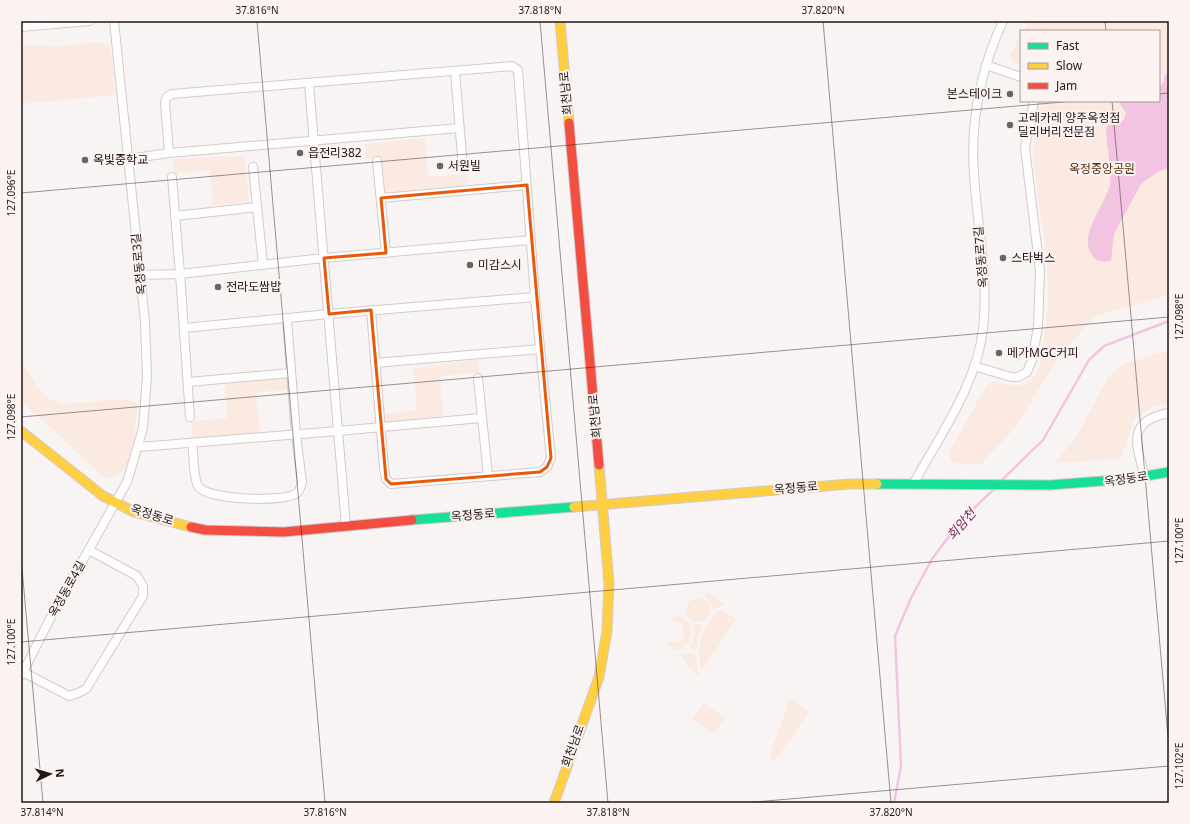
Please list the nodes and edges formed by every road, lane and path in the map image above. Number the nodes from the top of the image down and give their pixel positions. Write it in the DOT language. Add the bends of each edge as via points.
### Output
graph roads {
  1 [pos="89,21"];
  2 [pos="114,21"];
  3 [pos="560,21"];
  4 [pos="1003,21"];
  5 [pos="21,27"];
  6 [pos="986,65"];
  7 [pos="455,71"];
  8 [pos="1020,77"];
  9 [pos="309,84"];
  10 [pos="1034,102"];
  11 [pos="459,128"];
  12 [pos="314,140"];
  13 [pos="169,153"];
  14 [pos="128,159"];
  15 [pos="377,161"];
  16 [pos="253,167"];
  17 [pos="463,168"];
  18 [pos="172,177"];
  19 [pos="527,185"];
  20 [pos="381,198"];
  21 [pos="257,207"];
  22 [pos="175,216"];
  23 [pos="530,240"];
  24 [pos="386,253"];
  25 [pos="324,258"];
  26 [pos="263,265"];
  27 [pos="180,274"];
  28 [pos="140,275"];
  29 [pos="535,297"];
  30 [pos="370,310"];
  31 [pos="328,314"];
  32 [pos="287,319"];
  33 [pos="184,328"];
  34 [pos="540,349"];
  35 [pos="375,364"];
  36 [pos="974,366"];
  37 [pos="291,373"];
  38 [pos="478,378"];
  39 [pos="188,382"];
  40 [pos="1169,414"];
  41 [pos="190,417"];
  42 [pos="481,418"];
  43 [pos="381,427"];
  44 [pos="338,431"];
  45 [pos="21,432"];
  46 [pos="296,435"];
  47 [pos="192,443"];
  48 [pos="139,447"];
  49 [pos="1169,472"];
  50 [pos="488,476"];
  51 [pos="1145,477"];
  52 [pos="914,483"];
  53 [pos="116,503"];
  54 [pos="603,505"];
  55 [pos="346,526"];
  56 [pos="89,550"];
  57 [pos="22,674"];
  58 [pos="554,803"];
  1 -- 5 [label="street"];
  2 -- 14 [label="street, 옥정동로3길"];
  3 -- 54 [label="street, 회천남로"];
  4 -- 6 [label="street, 옥정동로7길"];
  6 -- 8 [label="street"];
  6 -- 36 [label="street, 옥정동로7길" via="978,98 973,151 985,306 983,330"];
  7 -- 9 [label="street"];
  7 -- 11 [label="street"];
  7 -- 19 [label="street" via="512,66 518,70"];
  9 -- 12 [label="street"];
  9 -- 13 [label="street" via="172,94 167,97 165,107"];
  10 -- 36 [label="street" via="1025,148 1040,271 1038,327 1032,360 1027,372 1018,377"];
  11 -- 12 [label="street"];
  11 -- 17 [label="street"];
  12 -- 13 [label="street"];
  12 -- 25 [label="street"];
  13 -- 14 [label="street"];
  14 -- 28 [label="street, 옥정동로3길"];
  15 -- 20 [label="street"];
  16 -- 21 [label="street"];
  18 -- 22 [label="street"];
  19 -- 20 [label="street"];
  19 -- 23 [label="street"];
  20 -- 24 [label="street"];
  21 -- 22 [label="street"];
  21 -- 26 [label="street"];
  22 -- 27 [label="street"];
  23 -- 24 [label="street"];
  23 -- 29 [label="street"];
  24 -- 25 [label="street"];
  25 -- 26 [label="street"];
  25 -- 31 [label="street"];
  26 -- 27 [label="street"];
  27 -- 28 [label="street"];
  27 -- 33 [label="street"];
  28 -- 48 [label="street, 옥정동로3길" via="147,377"];
  29 -- 30 [label="street"];
  29 -- 34 [label="street"];
  30 -- 31 [label="street"];
  30 -- 35 [label="street"];
  31 -- 32 [label="street"];
  31 -- 44 [label="street"];
  32 -- 33 [label="street"];
  32 -- 37 [label="street"];
  33 -- 39 [label="street"];
  34 -- 35 [label="street"];
  34 -- 50 [label="street" via="551,458 547,467 540,472"];
  35 -- 43 [label="street"];
  36 -- 52 [label="street, 옥정동로7길" via="960,399"];
  37 -- 39 [label="street"];
  37 -- 46 [label="street"];
  38 -- 42 [label="street"];
  39 -- 41 [label="street"];
  40 -- 51 [label="street" via="1147,419 1139,429 1137,444"];
  42 -- 43 [label="street"];
  42 -- 50 [label="street"];
  43 -- 44 [label="street"];
  43 -- 50 [label="street" via="385,473 391,484"];
  44 -- 46 [label="street"];
  44 -- 55 [label="street"];
  45 -- 53 [label="street, 옥정동로" via="85,484"];
  46 -- 47 [label="street"];
  46 -- 47 [label="street" via="300,488 296,494 281,498 229,497 206,492 199,487 196,480"];
  47 -- 48 [label="street"];
  48 -- 53 [label="street, 옥정동로3길" via="127,482"];
  49 -- 51 [label="street, 옥정동로"];
  51 -- 52 [label="street, 옥정동로" via="1059,485"];
  52 -- 54 [label="street, 옥정동로" via="849,484"];
  53 -- 55 [label="street, 옥정동로" via="134,512 205,530 284,532"];
  53 -- 56 [label="street, 옥정동로4길"];
  54 -- 55 [label="street, 옥정동로"];
  54 -- 58 [label="street, 회천남로" via="609,583 607,631 599,677"];
  56 -- 57 [label="street, 옥정동로4길"];
  56 -- 57 [label="street" via="137,576 143,586 143,596 86,689 68,696"];
}
